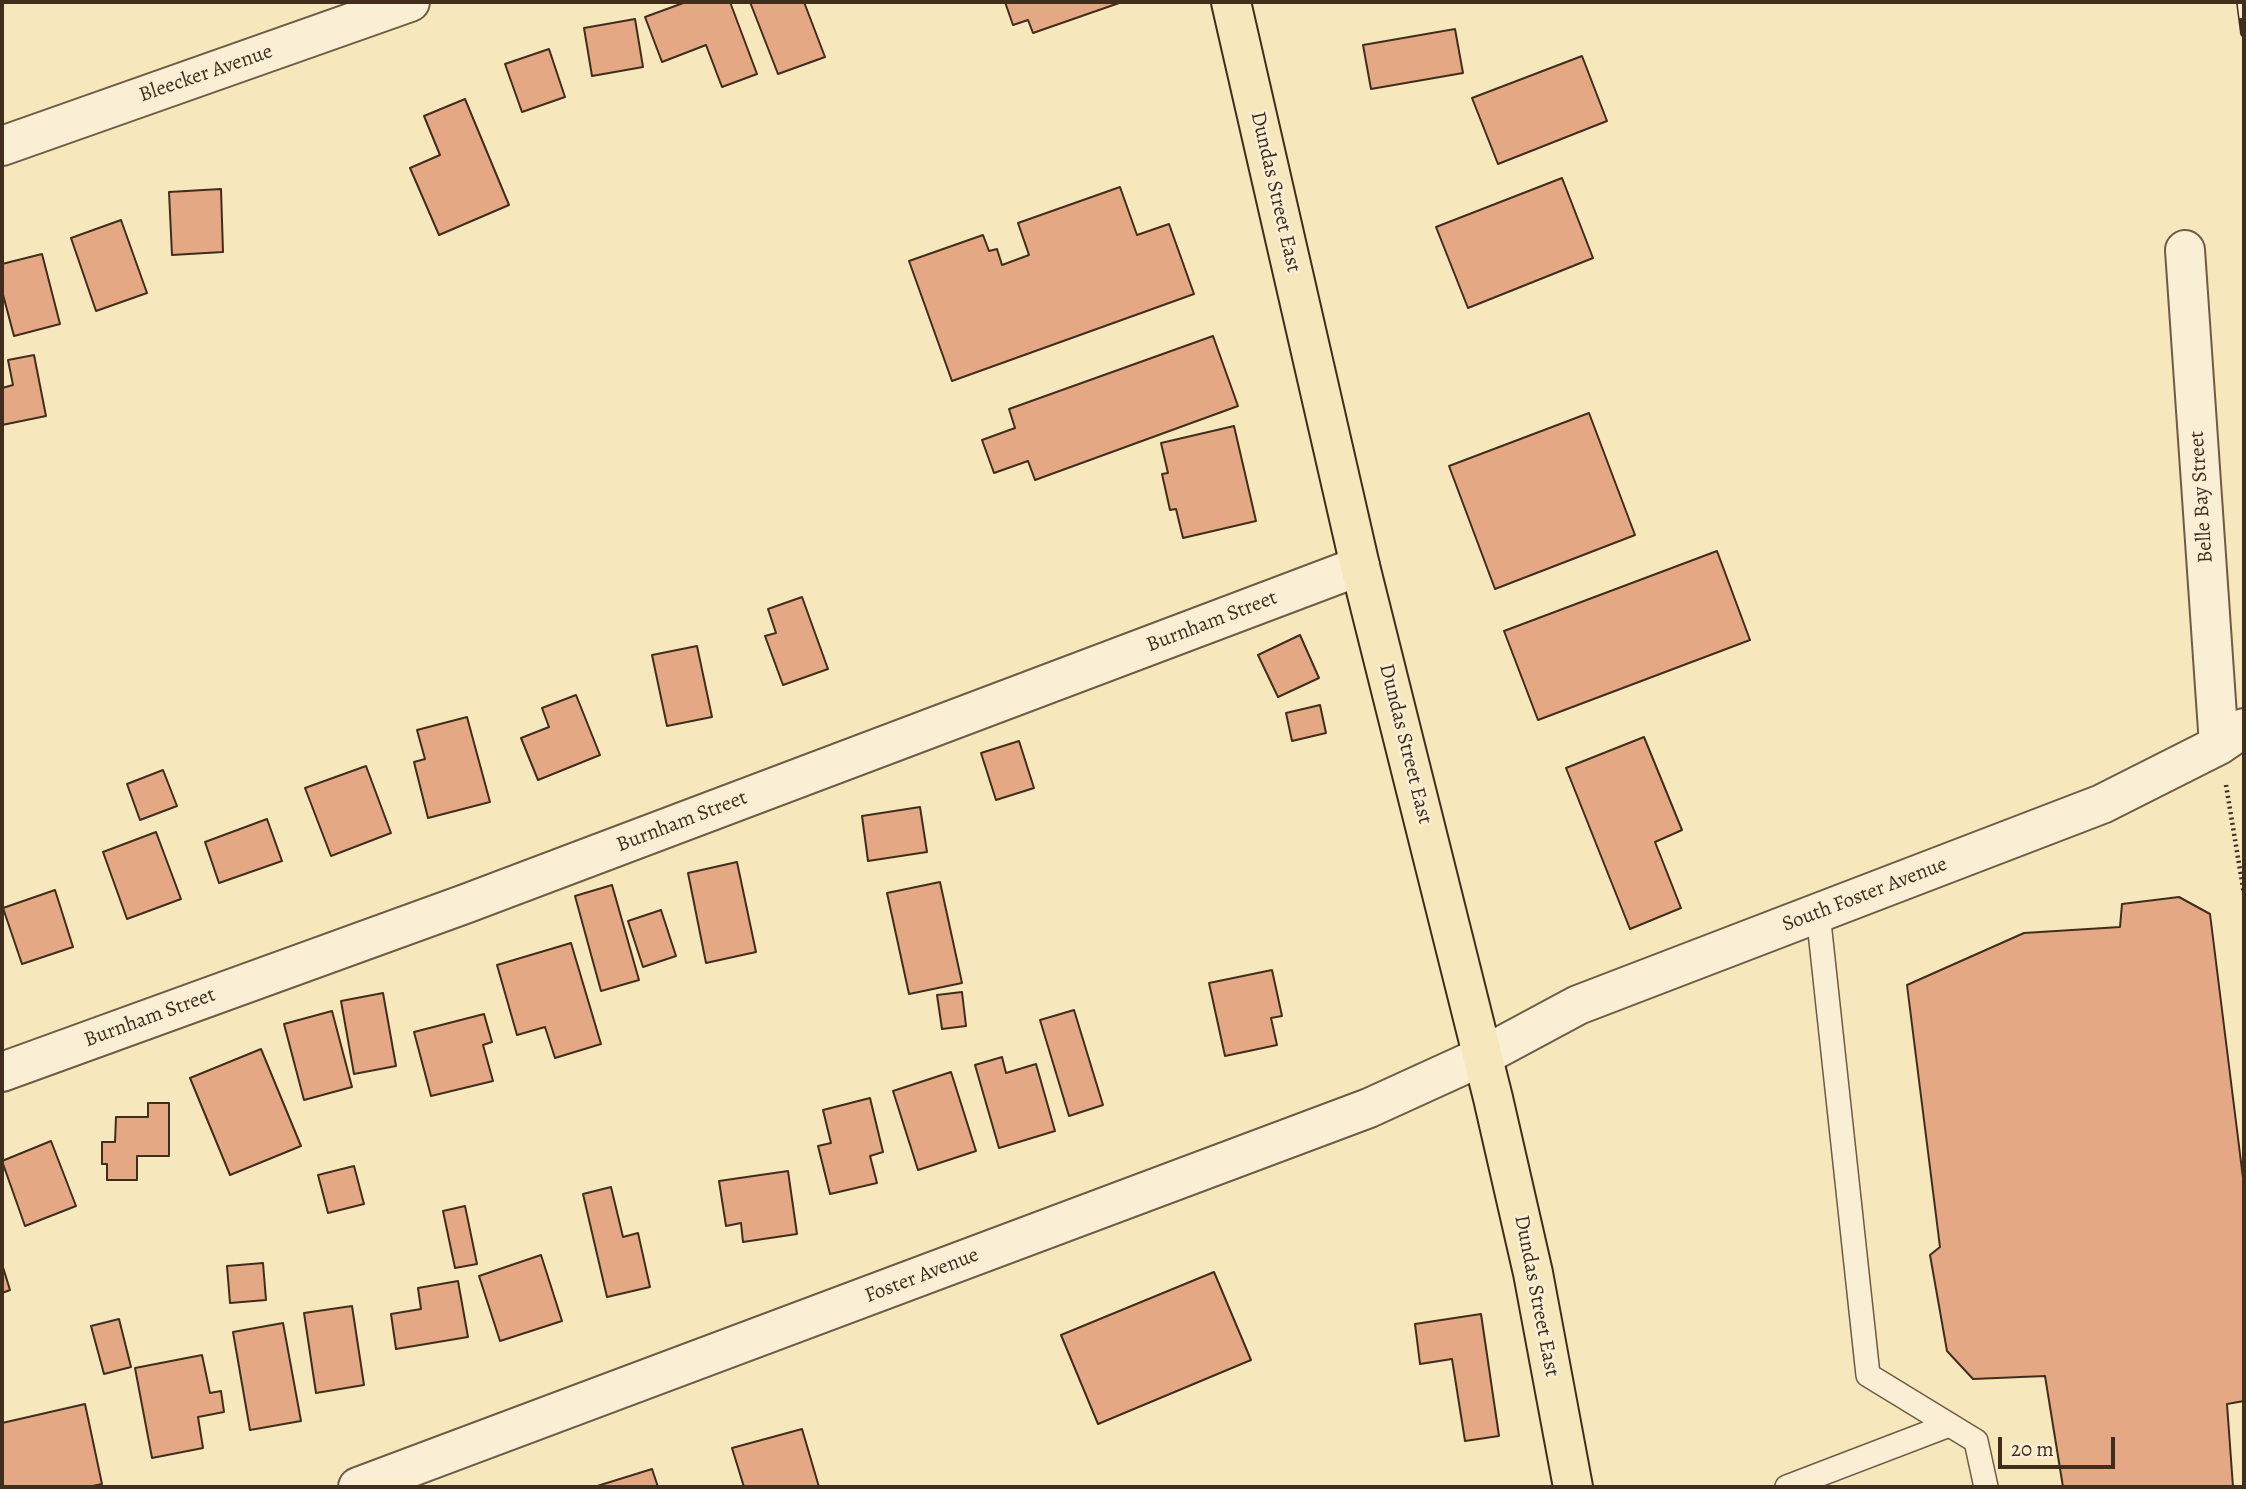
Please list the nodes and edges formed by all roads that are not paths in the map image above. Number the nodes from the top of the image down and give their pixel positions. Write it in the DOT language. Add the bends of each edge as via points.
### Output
graph roads {
  1 [pos="410,2"];
  2 [pos="1231,2"];
  3 [pos="2,146"];
  4 [pos="2185,250"];
  5 [pos="1360,566"];
  6 [pos="2232,736"];
  7 [pos="1818,913"];
  8 [pos="1483,1056"];
  9 [pos="2,1072"];
  10 [pos="1948,1426"];
  11 [pos="358,1487"];
  12 [pos="1573,1487"];
  13 [pos="1787,1487"];
  14 [pos="1986,1487"];
  1 -- 3 [label="street, Bleecker Avenue"];
  2 -- 5 [label="main road, Dundas Street East"];
  4 -- 6 [label="street, Belle Bay Street"];
  5 -- 8 [label="main road, Dundas Street East"];
  5 -- 9 [label="street, Burnham Street" via="478,899"];
  6 -- 7 [label="street, South Foster Avenue" via="2102,804"];
  7 -- 8 [label="street, South Foster Avenue" via="1578,1005"];
  7 -- 10 [label="lane" via="1868,1376"];
  8 -- 11 [label="street, Foster Avenue" via="1369,1108"];
  8 -- 12 [label="main road, Dundas Street East" via="1533,1273"];
  10 -- 13 [label="lane"];
  10 -- 14 [label="lane" via="1976,1441"];
}
